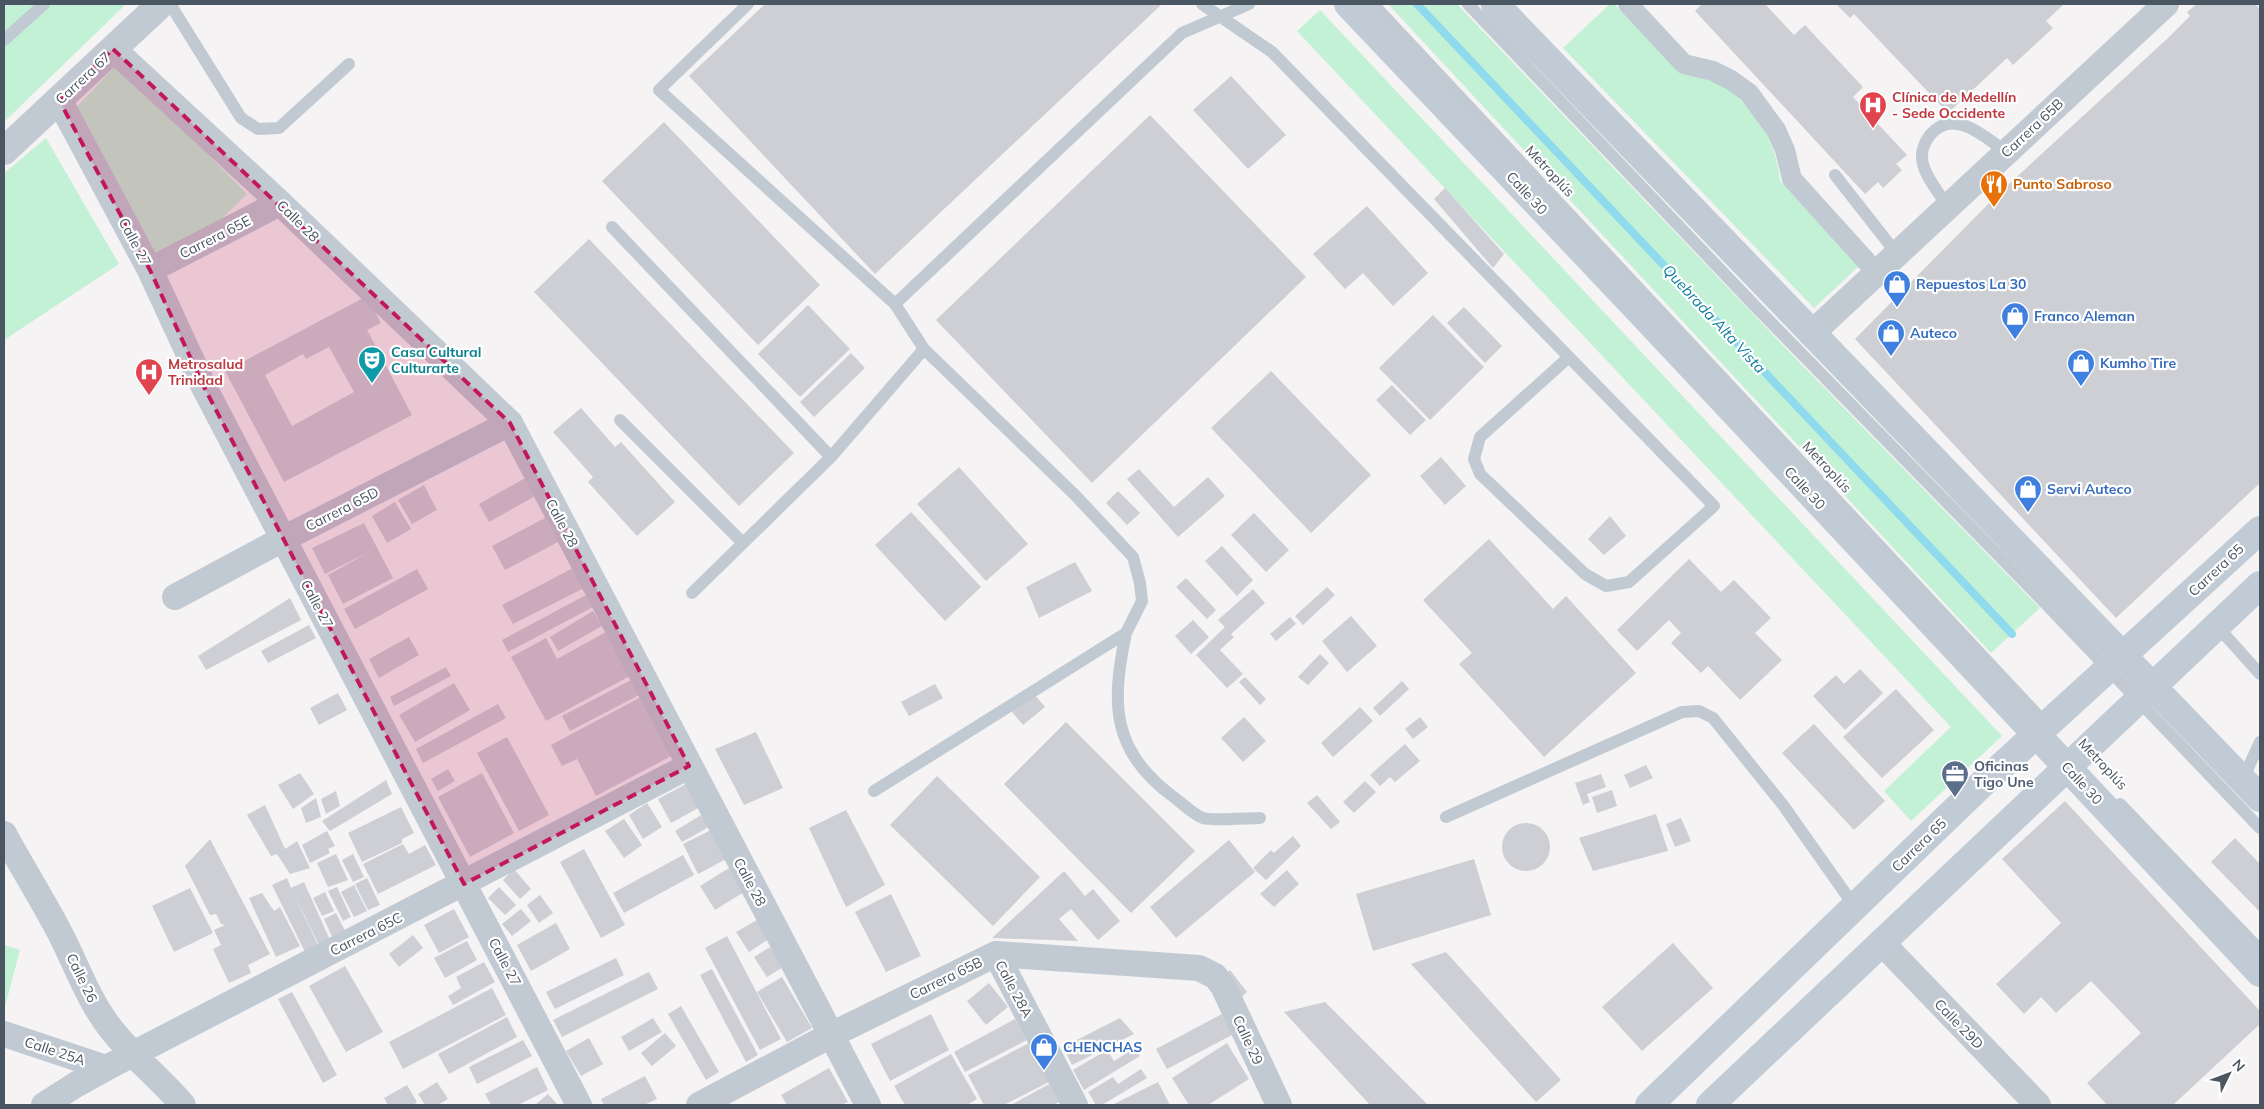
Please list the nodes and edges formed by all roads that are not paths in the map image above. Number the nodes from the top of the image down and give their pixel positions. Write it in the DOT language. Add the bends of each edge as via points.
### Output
graph roads {
  1 [pos="44,4"];
  2 [pos="161,4"];
  3 [pos="170,4"];
  4 [pos="748,4"];
  5 [pos="1202,4"];
  6 [pos="1247,4"];
  7 [pos="1348,4"];
  8 [pos="1373,4"];
  9 [pos="1468,4"];
  10 [pos="1495,4"];
  11 [pos="1628,4"];
  12 [pos="2166,4"];
  13 [pos="1221,18"];
  14 [pos="4,40"];
  15 [pos="113,49"];
  16 [pos="349,64"];
  17 [pos="59,100"];
  18 [pos="4,151"];
  19 [pos="2006,152"];
  20 [pos="1835,175"];
  21 [pos="280,203"];
  22 [pos="1948,207"];
  23 [pos="612,228"];
  24 [pos="1897,254"];
  25 [pos="150,270"];
  26 [pos="1877,273"];
  27 [pos="895,304"];
  28 [pos="1811,334"];
  29 [pos="924,348"];
  30 [pos="1569,357"];
  31 [pos="620,420"];
  32 [pos="510,424"];
  33 [pos="831,457"];
  34 [pos="2260,530"];
  35 [pos="283,539"];
  36 [pos="743,543"];
  37 [pos="2260,585"];
  38 [pos="692,593"];
  39 [pos="175,597"];
  40 [pos="2216,625"];
  41 [pos="1126,632"];
  42 [pos="2115,662"];
  43 [pos="2260,674"];
  44 [pos="2145,693"];
  45 [pos="2047,733"];
  46 [pos="2260,742"];
  47 [pos="2074,760"];
  48 [pos="689,766"];
  49 [pos="2251,789"];
  50 [pos="874,791"];
  51 [pos="2112,796"];
  52 [pos="1446,817"];
  53 [pos="1260,818"];
  54 [pos="2260,828"];
  55 [pos="4,834"];
  56 [pos="464,884"];
  57 [pos="1855,907"];
  58 [pos="1881,942"];
  59 [pos="2260,950"];
  60 [pos="996,954"];
  61 [pos="2260,973"];
  62 [pos="1215,976"];
  63 [pos="4,1034"];
  64 [pos="832,1035"];
  65 [pos="134,1054"];
  66 [pos="106,1068"];
  67 [pos="44,1105"];
  68 [pos="183,1105"];
  69 [pos="579,1105"];
  70 [pos="700,1105"];
  71 [pos="868,1105"];
  72 [pos="1075,1105"];
  73 [pos="1279,1105"];
  74 [pos="1649,1105"];
  75 [pos="1710,1105"];
  76 [pos="2038,1105"];
  1 -- 14 [label="lane"];
  2 -- 15 [label="street, Carrera 67"];
  3 -- 16 [label="lane" via="241,118 258,129 279,128"];
  4 -- 27 [label="lane" via="659,90"];
  5 -- 13 [label="lane"];
  6 -- 13 [label="lane"];
  7 -- 45 [label="main road, Calle 30"];
  8 -- 45 [label="lane, Metroplús"];
  9 -- 42 [label="lane" via="1748,299"];
  10 -- 28 [label="main road"];
  11 -- 26 [label="street" via="1684,64 1713,71 1749,93 1776,130 1792,179"];
  12 -- 19 [label="street, Carrera 65B"];
  13 -- 27 [label="lane" via="1182,33"];
  13 -- 30 [label="lane" via="1272,52"];
  15 -- 17 [label="street, Carrera 67"];
  15 -- 21 [label="street, Calle 28"];
  17 -- 18 [label="street, Carrera 67"];
  17 -- 25 [label="street, Calle 27"];
  19 -- 22 [label="street, Carrera 65B"];
  19 -- 22 [label="lane" via="1972,127 1949,124 1934,130 1925,141 1922,164"];
  20 -- 24 [label="lane"];
  21 -- 25 [label="street, Carrera 65E"];
  21 -- 32 [label="street, Calle 28"];
  22 -- 24 [label="street, Carrera 65B"];
  23 -- 33 [label="lane"];
  24 -- 26 [label="street, Carrera 65B"];
  25 -- 35 [label="street, Calle 27" via="204,387"];
  26 -- 28 [label="street, Carrera 65B"];
  27 -- 29 [label="lane"];
  28 -- 42 [label="main road"];
  29 -- 33 [label="lane"];
  29 -- 41 [label="lane" via="1134,557 1142,601"];
  30 -- 30 [label="lane" via="1714,506 1629,582 1606,586 1585,574 1480,474 1474,459 1480,437"];
  31 -- 36 [label="lane"];
  32 -- 35 [label="street, Carrera 65D"];
  32 -- 48 [label="street, Calle 28"];
  33 -- 36 [label="lane"];
  34 -- 42 [label="main road, Carrera 65"];
  35 -- 39 [label="street, Carrera 65D"];
  35 -- 56 [label="street, Calle 27"];
  36 -- 38 [label="lane"];
  37 -- 40 [label="main road"];
  40 -- 43 [label="lane"];
  40 -- 44 [label="main road"];
  41 -- 50 [label="lane"];
  41 -- 53 [label="lane" via="1118,670 1117,715 1132,757 1164,790 1203,818"];
  42 -- 44 [label="main road"];
  42 -- 45 [label="main road, Carrera 65"];
  44 -- 47 [label="main road"];
  44 -- 49 [label="main road"];
  44 -- 54 [label="lane"];
  45 -- 47 [label="main road, Calle 30"];
  45 -- 57 [label="main road, Carrera 65" via="1983,783"];
  46 -- 49 [label="lane"];
  47 -- 58 [label="main road"];
  47 -- 61 [label="main road, Calle 30"];
  48 -- 56 [label="street, Carrera 65C"];
  48 -- 64 [label="street, Calle 28"];
  51 -- 59 [label="lane, Metroplús"];
  52 -- 57 [label="lane" via="1682,712 1699,711 1713,718 1783,805"];
  55 -- 65 [label="street, Calle 26" via="62,937 93,1004"];
  56 -- 65 [label="street, Carrera 65C"];
  56 -- 69 [label="street, Calle 27"];
  57 -- 74 [label="main road, Carrera 65"];
  58 -- 75 [label="main road"];
  58 -- 76 [label="street, Calle 29D"];
  60 -- 62 [label="street, Carrera 65B" via="1199,968"];
  60 -- 64 [label="street, Carrera 65B"];
  60 -- 72 [label="street, Calle 28A"];
  62 -- 73 [label="street, Calle 29" via="1223,986"];
  63 -- 66 [label="street, Calle 25A"];
  64 -- 70 [label="street, Carrera 65B"];
  64 -- 71 [label="street, Calle 28"];
  65 -- 66 [label="street, Carrera 65C"];
  65 -- 68 [label="street, Calle 26"];
  66 -- 67 [label="street, Carrera 65C"];
}
